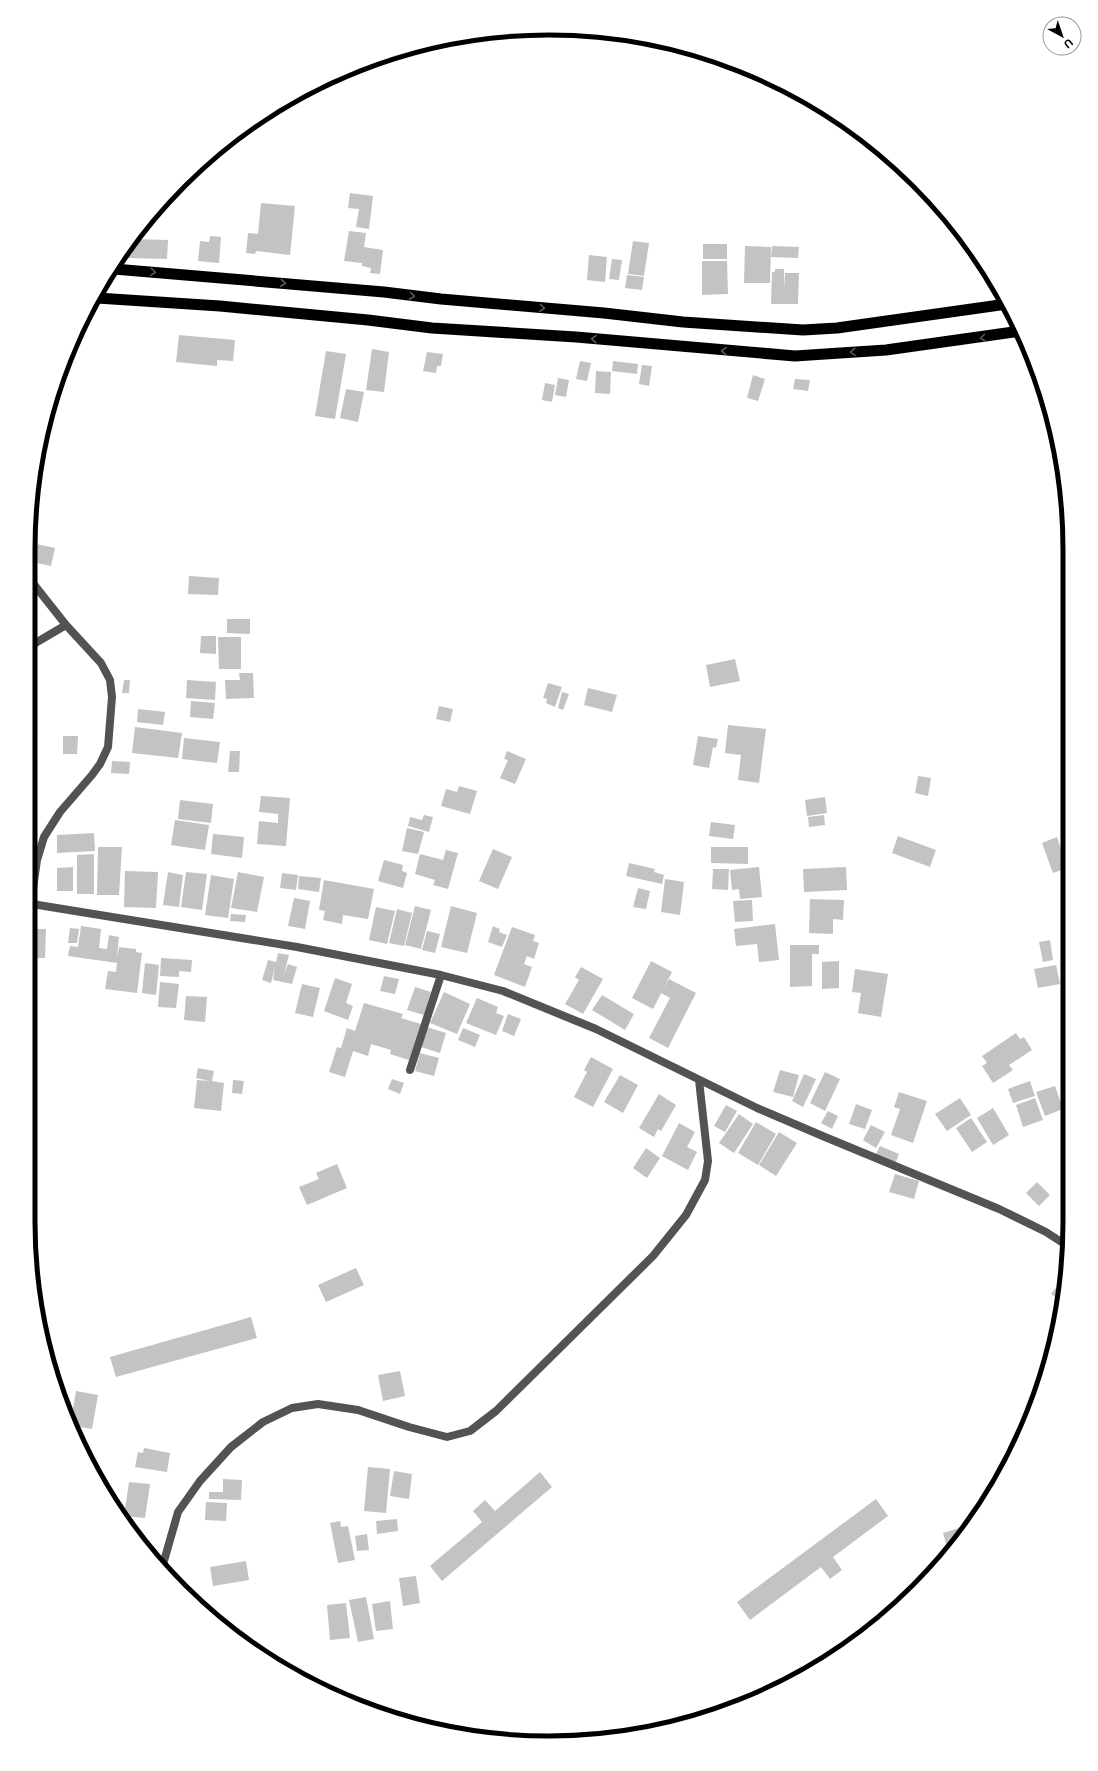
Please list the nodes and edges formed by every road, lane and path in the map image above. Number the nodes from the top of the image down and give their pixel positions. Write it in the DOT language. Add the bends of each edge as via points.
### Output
graph roads {
  1 [pos="118,269"];
  2 [pos="101,298"];
  3 [pos="1001,305"];
  4 [pos="1015,332"];
  5 [pos="35,586"];
  6 [pos="66,625"];
  7 [pos="35,643"];
  8 [pos="35,874"];
  9 [pos="35,904"];
  10 [pos="441,975"];
  11 [pos="410,1070"];
  12 [pos="700,1080"];
  13 [pos="1062,1243"];
  14 [pos="164,1562"];
  1 -- 3 [label="highway, one-way" via="384,292 683,322 803,330 838,328"];
  4 -- 2 [label="highway, one-way" via="886,350 795,356 576,337 432,328 220,306"];
  5 -- 6 [label="street"];
  6 -- 7 [label="street"];
  6 -- 8 [label="street" via="101,663 110,680 112,697 108,747 100,764 60,812 44,837"];
  9 -- 10 [label="street" via="297,947"];
  10 -- 11 [label="street"];
  10 -- 12 [label="street" via="503,991 575,1020"];
  12 -- 13 [label="street" via="825,1138 999,1209"];
  12 -- 14 [label="street" via="708,1161 705,1180 686,1215 653,1256 496,1411 470,1431 447,1436 409,1427 358,1410 318,1404 292,1408 263,1422 231,1447 200,1481 178,1512"];
}
